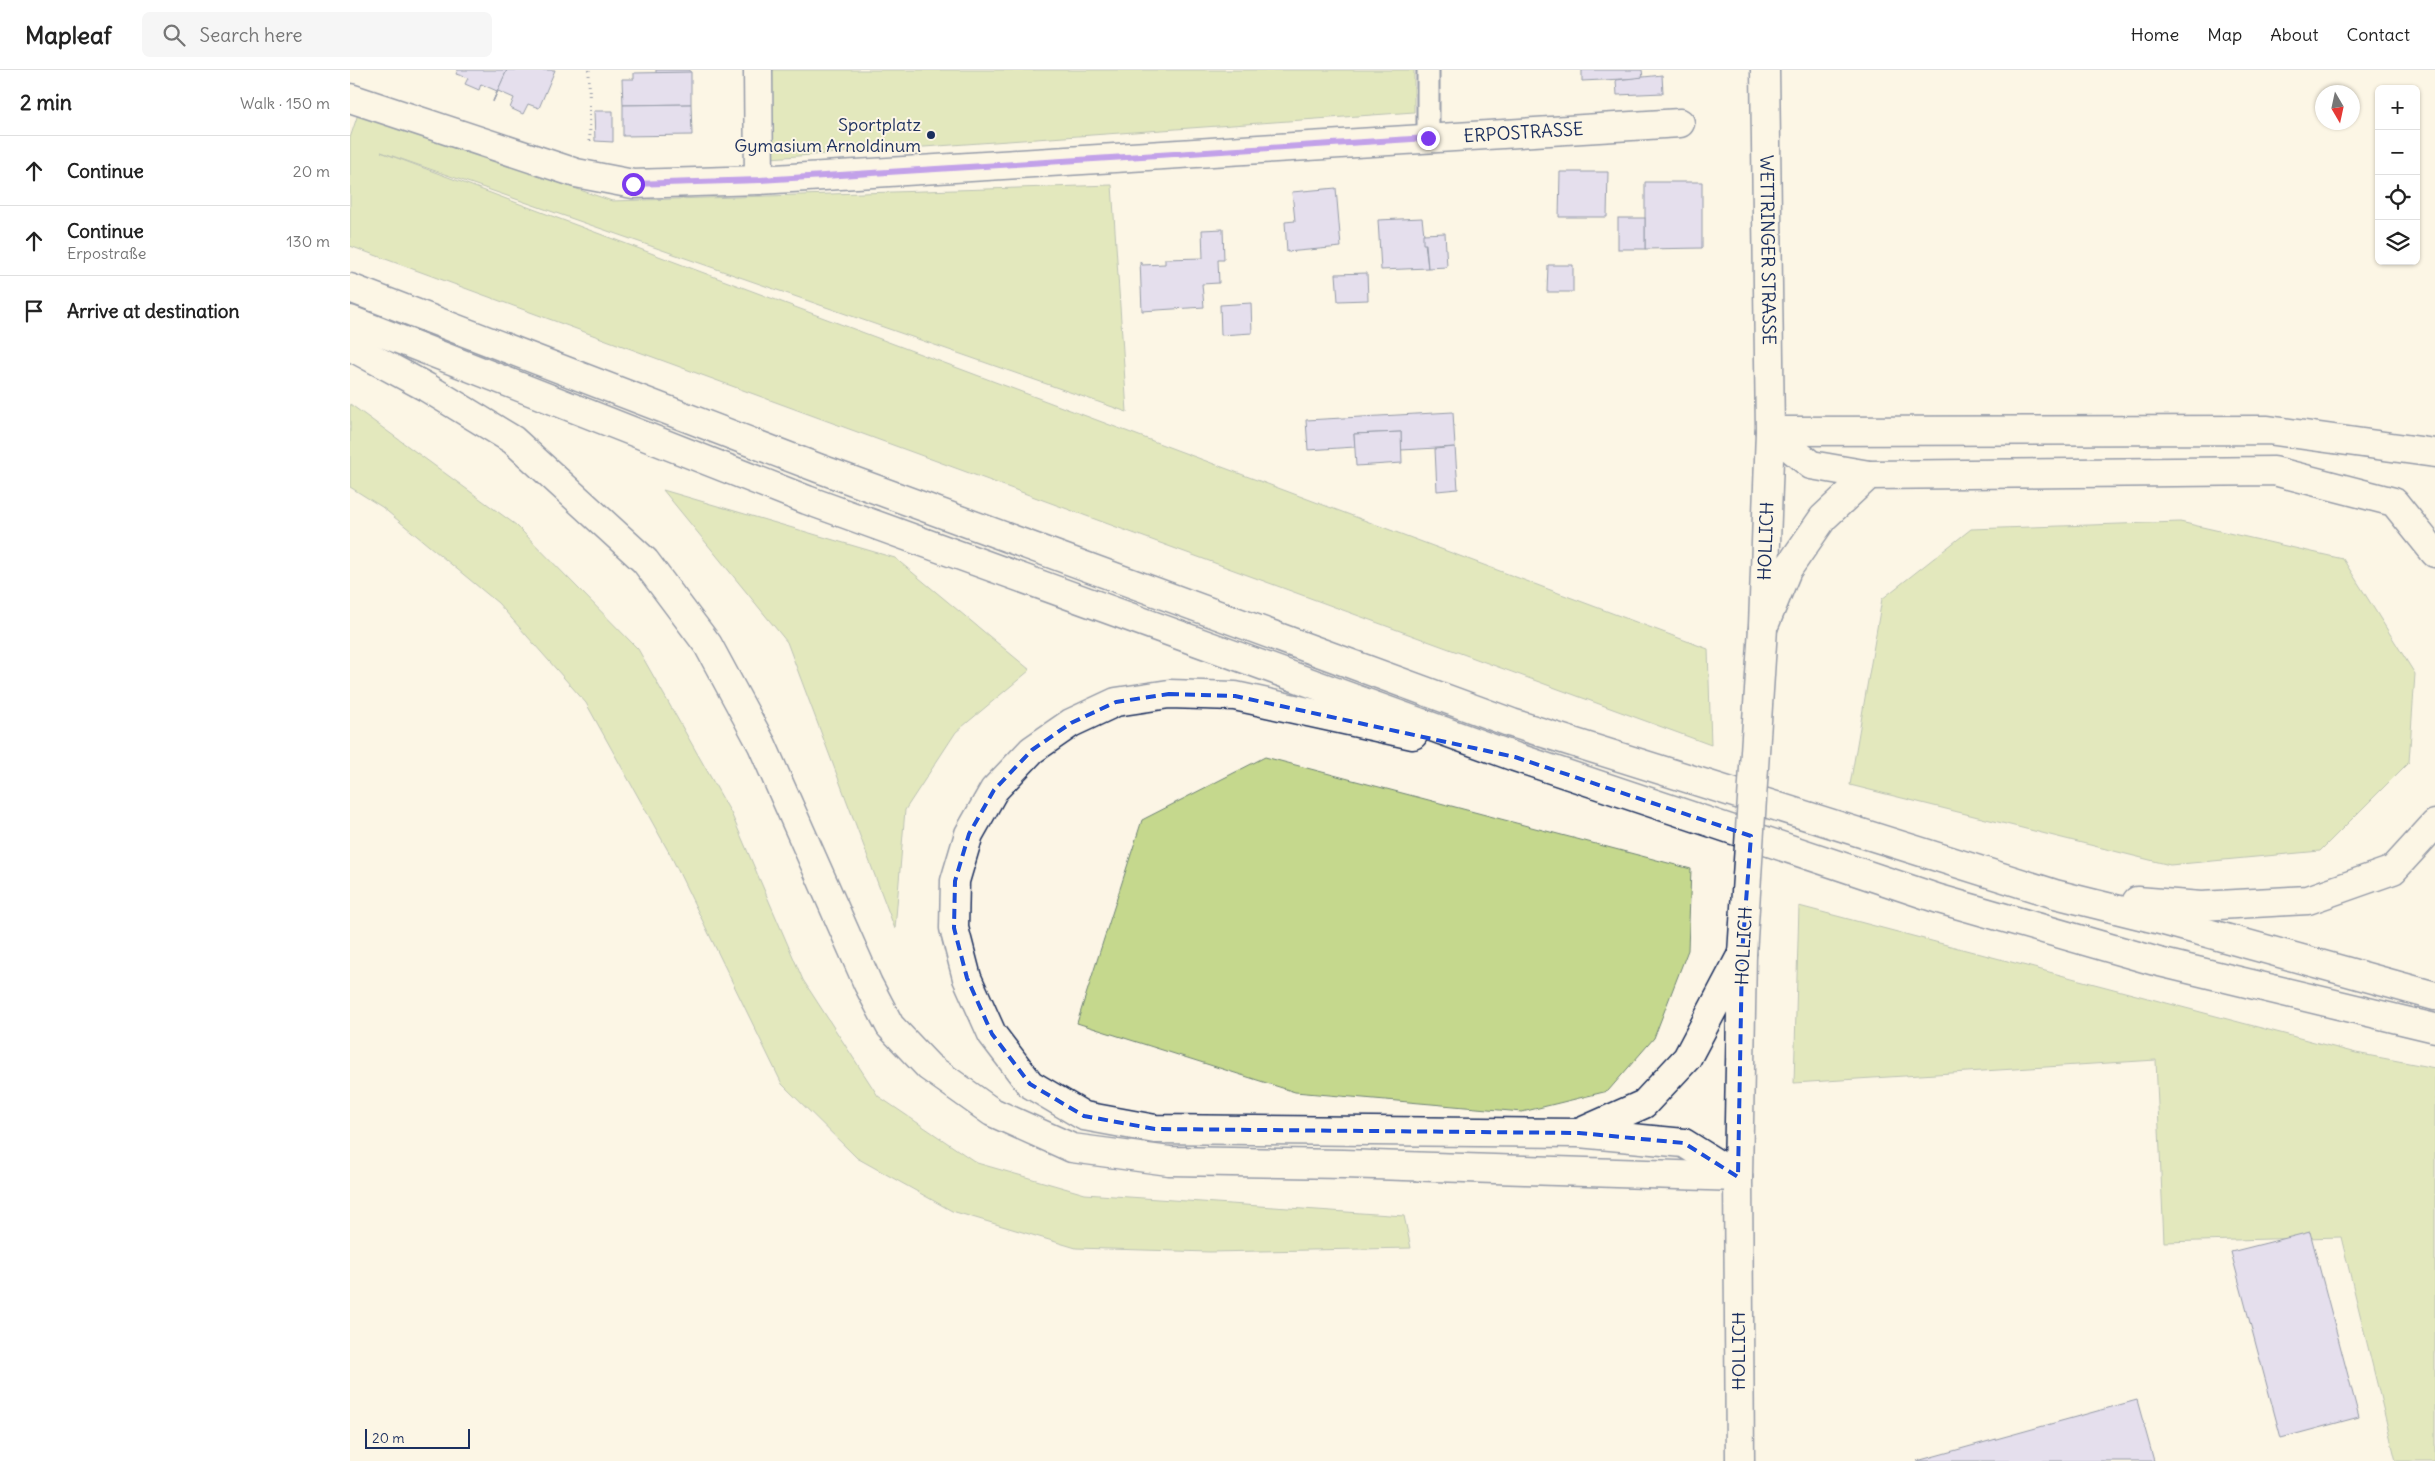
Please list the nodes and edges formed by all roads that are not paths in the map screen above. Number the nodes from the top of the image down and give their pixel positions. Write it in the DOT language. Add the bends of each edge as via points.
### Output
graph roads {
  1 [pos="758,70"];
  2 [pos="1428,70"];
  3 [pos="1765,70"];
  4 [pos="350,98"];
  5 [pos="1680,123"];
  6 [pos="1428,138"];
  7 [pos="760,180"];
  8 [pos="350,288"];
  9 [pos="350,320"];
  10 [pos="350,346"];
  11 [pos="1770,431"];
  12 [pos="2435,453"];
  13 [pos="1868,475"];
  14 [pos="2435,553"];
  15 [pos="1763,628"];
  16 [pos="1515,757"];
  17 [pos="2435,824"];
  18 [pos="2055,894"];
  19 [pos="1742,954"];
  20 [pos="2435,996"];
  21 [pos="2435,1028"];
  22 [pos="1579,1133"];
  23 [pos="1738,1177"];
  24 [pos="1740,1461"];
  1 -- 7 [label="main road"];
  2 -- 6 [label="lane"];
  3 -- 11 [label="main road, WETTRINGER STRASSE"];
  4 -- 7 [label="main road, ERPOSTRASSE" via="590,176 633,184"];
  5 -- 6 [label="main road, ERPOSTRASSE"];
  6 -- 7 [label="main road, ERPOSTRASSE"];
  8 -- 18 [label="main road" via="818,468 1512,724"];
  9 -- 16 [label="main road" via="807,500"];
  10 -- 23 [label="main road" via="513,440 645,561 708,645 762,745 868,984 890,1026 929,1067 992,1112 1072,1148 1169,1161"];
  11 -- 12 [label="main road" via="2268,430"];
  11 -- 13 [label="main road" via="1811,465"];
  11 -- 15 [label="main road, HOLLICH"];
  13 -- 14 [label="main road" via="2274,471 2394,502"];
  13 -- 15 [label="main road" via="1823,518 1787,570"];
  15 -- 19 [label="main road, HOLLICH, bridge"];
  16 -- 21 [label="main road" via="1939,899 2155,961"];
  16 -- 22 [label="main road" via="1235,696 1169,694 1116,702 1071,723 1032,750 994,790 970,834 956,881 954,928 967,978 992,1034 1030,1084 1084,1116 1155,1129"];
  17 -- 18 [label="main road" via="2393,870 2308,900 2201,906"];
  18 -- 20 [label="main road"];
  19 -- 22 [label="main road" via="1686,1058 1644,1104"];
  19 -- 23 [label="main road, HOLLICH"];
  22 -- 23 [label="main road" via="1684,1143"];
  23 -- 24 [label="main road, HOLLICH"];
}
